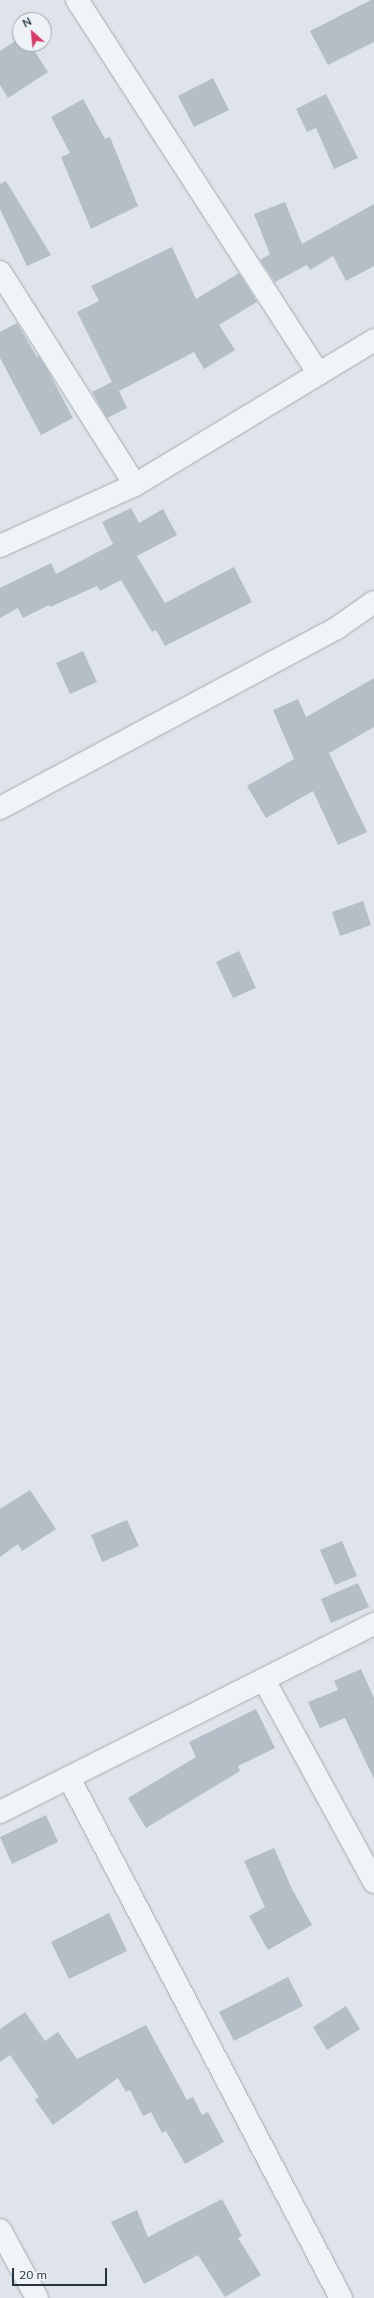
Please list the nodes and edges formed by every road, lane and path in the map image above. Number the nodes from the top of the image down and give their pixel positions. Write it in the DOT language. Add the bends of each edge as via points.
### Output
graph roads {
  1 [pos="77,0"];
  2 [pos="0,272"];
  3 [pos="374,340"];
  4 [pos="319,374"];
  5 [pos="135,485"];
  6 [pos="0,546"];
  7 [pos="374,602"];
  8 [pos="0,808"];
  9 [pos="374,1624"];
  10 [pos="264,1680"];
  11 [pos="69,1778"];
  12 [pos="0,1812"];
  13 [pos="374,1882"];
  14 [pos="0,2230"];
  15 [pos="36,2298"];
  16 [pos="341,2298"];
  1 -- 4 [label="street"];
  2 -- 5 [label="street"];
  3 -- 4 [label="street"];
  4 -- 5 [label="street"];
  5 -- 6 [label="street"];
  7 -- 8 [label="street" via="337,628"];
  9 -- 10 [label="street"];
  10 -- 11 [label="street"];
  10 -- 13 [label="street"];
  11 -- 12 [label="street"];
  11 -- 16 [label="street"];
  14 -- 15 [label="street"];
}
